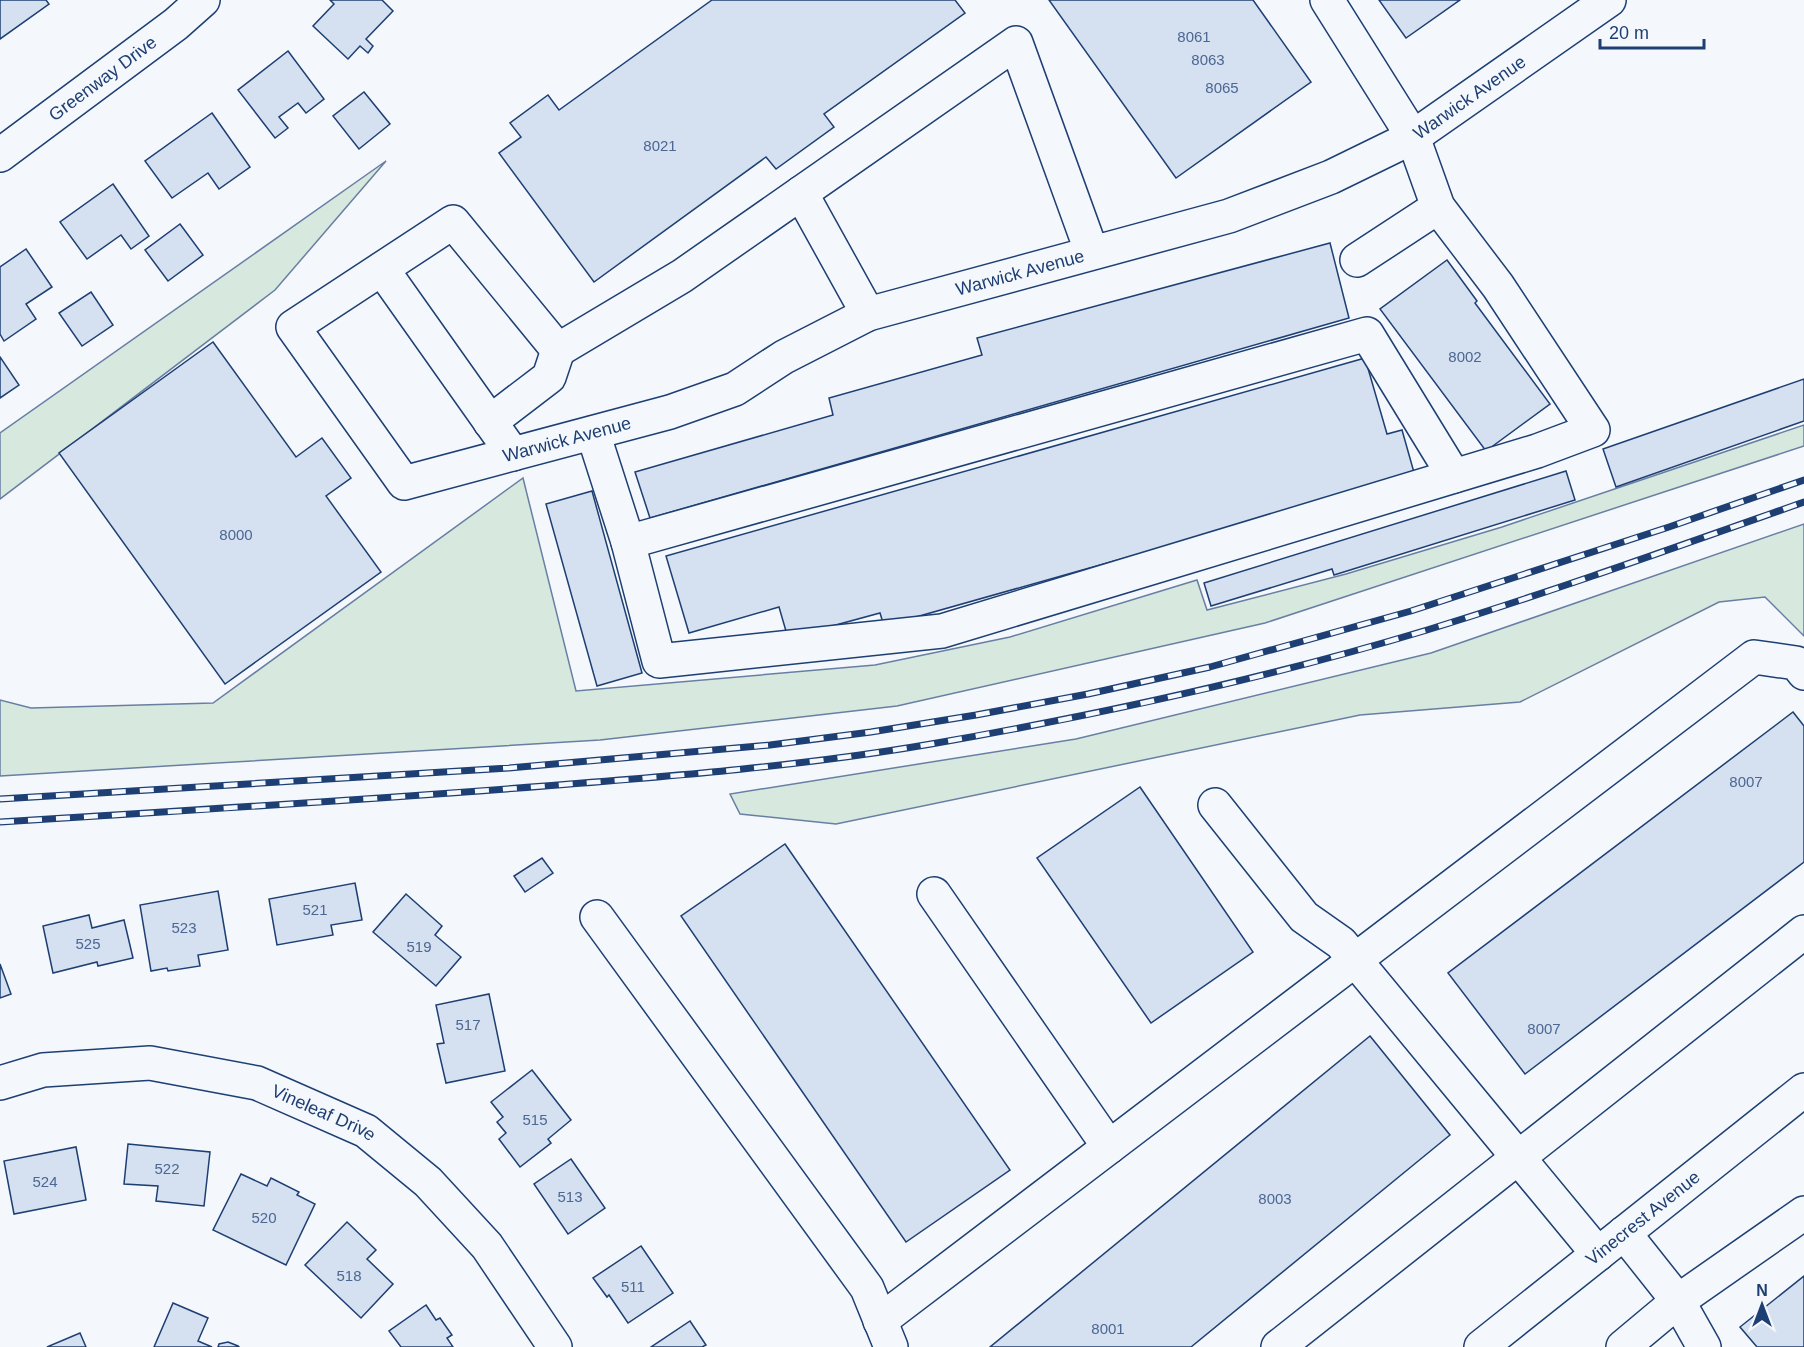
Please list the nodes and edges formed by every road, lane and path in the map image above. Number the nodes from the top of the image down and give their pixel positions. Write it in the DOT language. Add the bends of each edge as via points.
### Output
graph roads {
  1 [pos="203,0"];
  2 [pos="1327,0"];
  3 [pos="1609,0"];
  4 [pos="1413,137"];
  5 [pos="0,155"];
  6 [pos="801,193"];
  7 [pos="1438,207"];
  8 [pos="1092,253"];
  9 [pos="1357,260"];
  10 [pos="382,269"];
  11 [pos="868,314"];
  12 [pos="558,350"];
  13 [pos="490,422"];
  14 [pos="593,433"];
  15 [pos="513,454"];
  16 [pos="1454,476"];
  17 [pos="628,542"];
  18 [pos="1804,673"];
  19 [pos="1215,805"];
  20 [pos="934,894"];
  21 [pos="597,917"];
  22 [pos="1804,932"];
  23 [pos="1355,960"];
  24 [pos="0,1083"];
  25 [pos="1804,1090"];
  26 [pos="1109,1147"];
  27 [pos="1518,1158"];
  28 [pos="1804,1213"];
  29 [pos="1624,1233"];
  30 [pos="1598,1254"];
  31 [pos="1678,1301"];
  32 [pos="886,1334"];
  33 [pos="555,1347"];
  34 [pos="1278,1347"];
  35 [pos="1481,1347"];
  36 [pos="1623,1347"];
  37 [pos="1704,1347"];
  1 -- 5 [label="street, Greenway Drive"];
  2 -- 4 [label="street"];
  3 -- 4 [label="street, Warwick Avenue"];
  4 -- 7 [label="street"];
  4 -- 8 [label="street, Warwick Avenue" via="1331,177 1229,216"];
  6 -- 8 [label="street" via="1016,43"];
  6 -- 11 [label="street"];
  6 -- 12 [label="street" via="682,276"];
  7 -- 9 [label="street"];
  7 -- 16 [label="street" via="1498,286 1593,430"];
  8 -- 11 [label="street, Warwick Avenue"];
  10 -- 12 [label="street" via="453,222"];
  10 -- 13 [label="street"];
  10 -- 15 [label="street, Warwick Avenue" via="293,327 404,483"];
  11 -- 14 [label="street, Warwick Avenue" via="784,357 735,389"];
  12 -- 13 [label="street" via="549,377"];
  13 -- 15 [label="street"];
  14 -- 15 [label="street, Warwick Avenue"];
  14 -- 17 [label="street"];
  16 -- 17 [label="street" via="1367,334"];
  16 -- 17 [label="street" via="942,631 659,661"];
  18 -- 23 [label="street" via="1796,663 1754,657"];
  19 -- 23 [label="street" via="1304,917 1341,943"];
  20 -- 26 [label="street"];
  21 -- 32 [label="street" via="867,1288"];
  22 -- 27 [label="street"];
  23 -- 26 [label="street"];
  23 -- 27 [label="street"];
  24 -- 33 [label="street, Vineleaf Drive" via="44,1070 150,1063 256,1083 366,1131 428,1182 487,1246"];
  25 -- 29 [label="street, Vinecrest Avenue"];
  26 -- 32 [label="street"];
  27 -- 30 [label="street"];
  27 -- 34 [label="street"];
  28 -- 31 [label="street"];
  29 -- 30 [label="street, Vinecrest Avenue"];
  29 -- 31 [label="street"];
  30 -- 35 [label="street, Vinecrest Avenue"];
  31 -- 36 [label="street"];
  31 -- 37 [label="street"];
}
